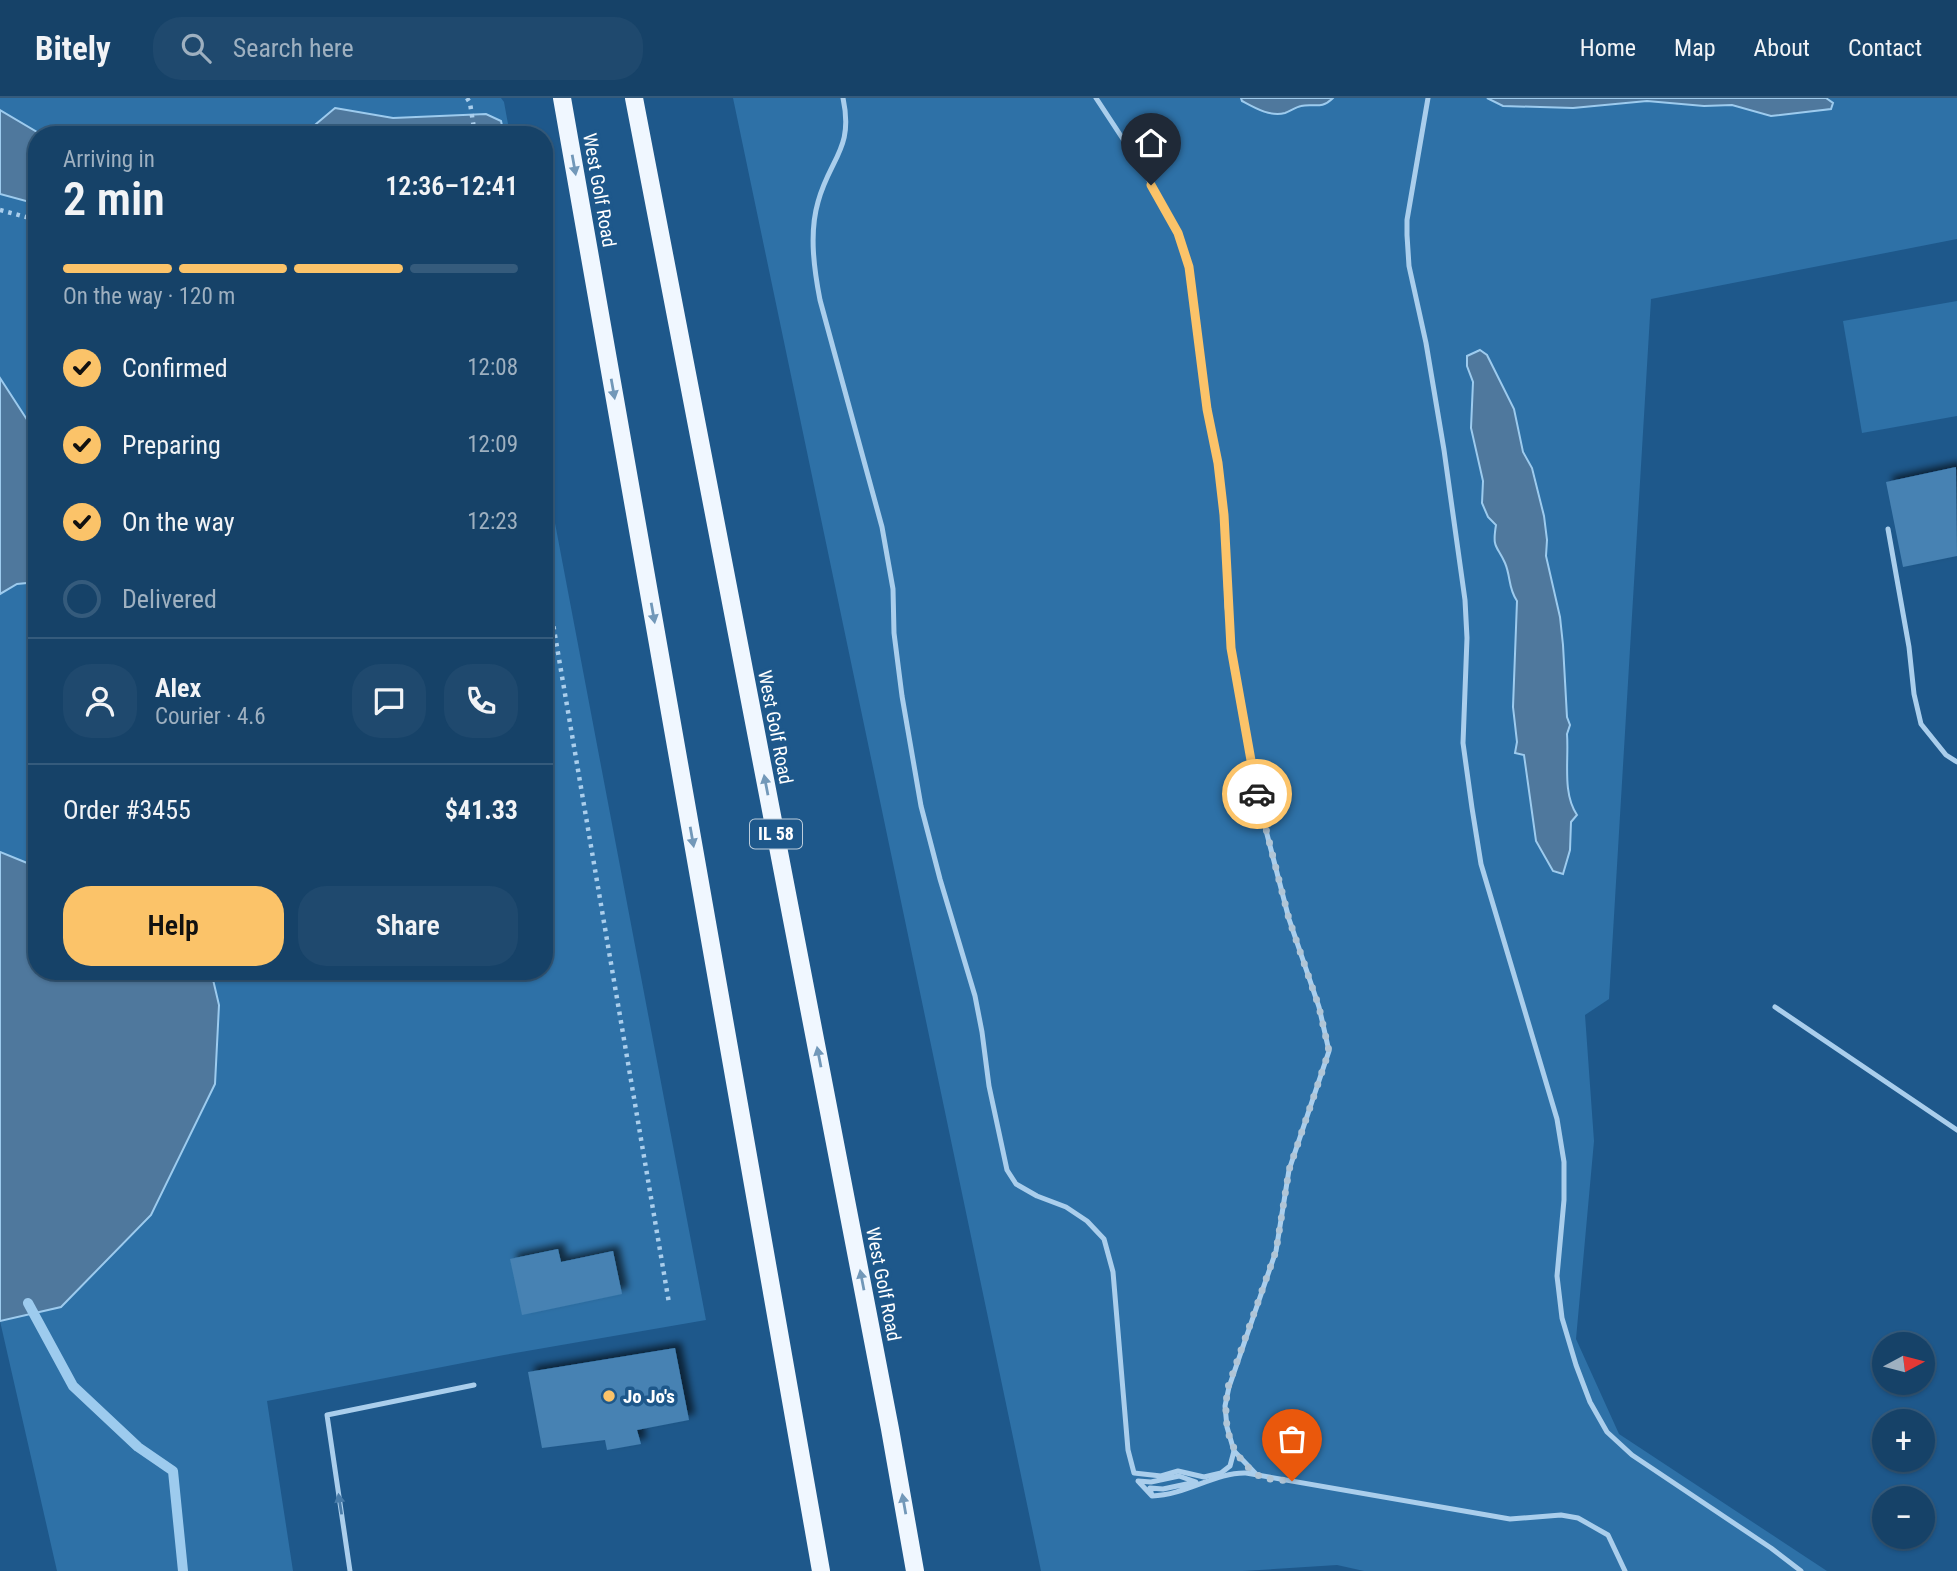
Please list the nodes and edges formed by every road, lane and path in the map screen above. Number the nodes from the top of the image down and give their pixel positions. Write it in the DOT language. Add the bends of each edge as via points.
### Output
graph roads {
  1 [pos="562,98"];
  2 [pos="634,98"];
  3 [pos="843,98"];
  4 [pos="1096,98"];
  5 [pos="1428,98"];
  6 [pos="468,101"];
  7 [pos="473,126"];
  8 [pos="0,210"];
  9 [pos="28,218"];
  10 [pos="1888,529"];
  11 [pos="553,626"];
  12 [pos="1957,762"];
  13 [pos="1775,1007"];
  14 [pos="1957,1130"];
  15 [pos="669,1303"];
  16 [pos="474,1385"];
  17 [pos="1234,1451"];
  18 [pos="1258,1476"];
  19 [pos="1152,1496"];
  20 [pos="350,1571"];
  21 [pos="821,1571"];
  22 [pos="915,1571"];
  23 [pos="1625,1571"];
  24 [pos="1801,1571"];
  1 -- 21 [label="main road, West Golf Road, one-way"];
  22 -- 2 [label="main road, West Golf Road / IL 58, one-way"];
  3 -- 17 [label="lane" via="845,142 817,205 814,268 882,527 893,589 901,696 919,793 975,996 1007,1170 1016,1184 1087,1221 1104,1239 1113,1272 1134,1474 1221,1473 1230,1466"];
  4 -- 17 [label="lane" via="1178,233 1189,267 1224,515 1231,648 1254,785 1329,1051 1289,1170 1276,1251 1228,1387 1227,1427"];
  5 -- 24 [label="lane" via="1407,220 1409,266 1426,343 1464,590 1463,743 1481,864 1539,1054 1564,1162 1557,1276 1562,1318 1590,1402 1606,1432 1632,1455"];
  6 -- 7 [label="path"];
  8 -- 9 [label="path"];
  10 -- 12 [label="lane" via="1921,724"];
  11 -- 15 [label="path"];
  13 -- 14 [label="lane"];
  20 -- 16 [label="lane, one-way" via="327,1415"];
  17 -- 18 [label="lane"];
  18 -- 19 [label="lane" via="1235,1473 1168,1496"];
  18 -- 23 [label="lane" via="1510,1519 1578,1518 1608,1535"];
  19 -- 19 [label="lane" via="1138,1481 1179,1476 1196,1482 1150,1488"];
}
